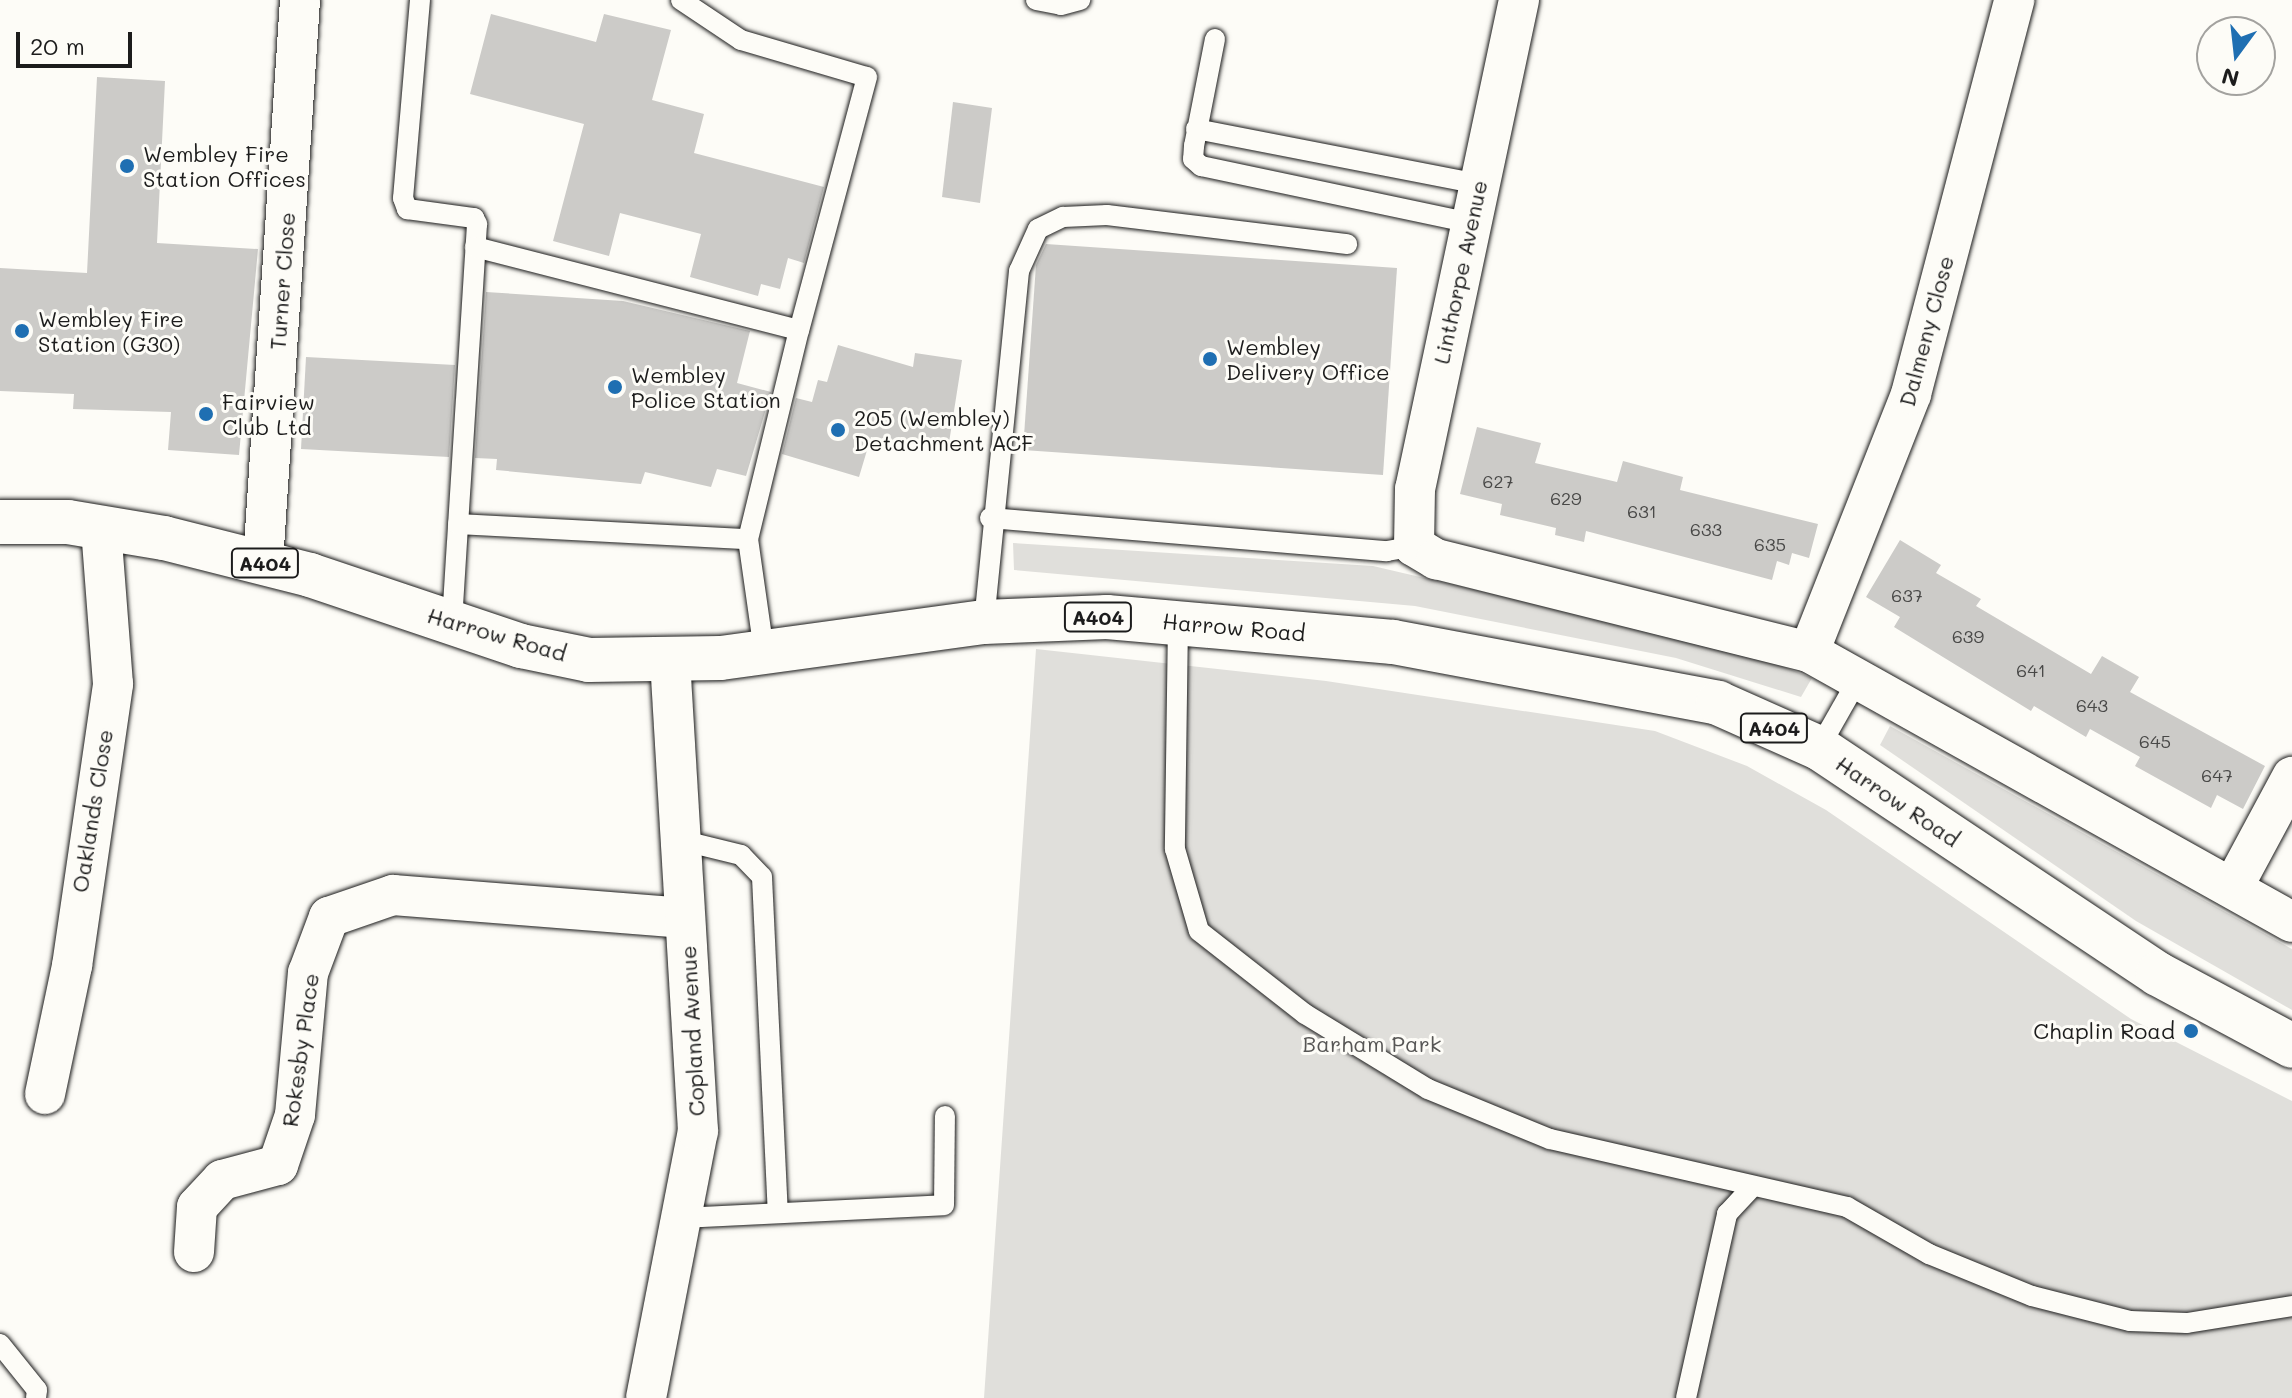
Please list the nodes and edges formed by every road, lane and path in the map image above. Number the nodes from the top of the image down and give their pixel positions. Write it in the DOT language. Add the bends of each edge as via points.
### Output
graph roads {
  1 [pos="300,0"];
  2 [pos="420,0"];
  3 [pos="681,0"];
  4 [pos="1036,0"];
  5 [pos="1080,0"];
  6 [pos="1519,0"];
  7 [pos="2014,0"];
  8 [pos="1215,39"];
  9 [pos="1196,129"];
  10 [pos="1479,184"];
  11 [pos="1471,223"];
  12 [pos="1347,244"];
  13 [pos="475,247"];
  14 [pos="799,330"];
  15 [pos="990,518"];
  16 [pos="0,522"];
  17 [pos="458,524"];
  18 [pos="101,527"];
  19 [pos="748,539"];
  20 [pos="1414,546"];
  21 [pos="263,562"];
  22 [pos="984,622"];
  23 [pos="1178,622"];
  24 [pos="452,623"];
  25 [pos="764,652"];
  26 [pos="1809,652"];
  27 [pos="670,660"];
  28 [pos="1857,681"];
  29 [pos="1819,748"];
  30 [pos="2292,777"];
  31 [pos="680,840"];
  32 [pos="2233,887"];
  33 [pos="685,918"];
  34 [pos="2292,922"];
  35 [pos="2292,1046"];
  36 [pos="45,1094"];
  37 [pos="945,1116"];
  38 [pos="1751,1188"];
  39 [pos="778,1213"];
  40 [pos="681,1218"];
  41 [pos="194,1252"];
  42 [pos="2292,1306"];
  43 [pos="2255,1317"];
  44 [pos="2292,1320"];
  45 [pos="0,1344"];
  46 [pos="36,1398"];
  47 [pos="646,1398"];
  48 [pos="1686,1398"];
  1 -- 21 [label="street, Turner Close"];
  2 -- 13 [label="lane" via="403,198 407,209 418,213 474,218"];
  3 -- 14 [label="lane" via="741,40 867,77"];
  4 -- 5 [label="lane" via="1061,5"];
  6 -- 10 [label="street, Linthorpe Avenue"];
  7 -- 26 [label="street, Dalmeny Close" via="1911,394"];
  8 -- 9 [label="lane"];
  9 -- 10 [label="lane"];
  9 -- 11 [label="lane" via="1193,159 1201,166"];
  10 -- 11 [label="street, Linthorpe Avenue"];
  11 -- 20 [label="street, Linthorpe Avenue" via="1415,489"];
  12 -- 15 [label="lane" via="1107,215 1063,217 1038,229 1019,271"];
  13 -- 14 [label="lane"];
  13 -- 17 [label="lane"];
  14 -- 19 [label="lane"];
  15 -- 20 [label="lane" via="1387,551"];
  15 -- 22 [label="lane"];
  16 -- 18 [label="main road, Harrow Road / A404"];
  17 -- 19 [label="lane"];
  17 -- 24 [label="lane"];
  18 -- 21 [label="main road, Harrow Road / A404"];
  18 -- 36 [label="street, Oaklands Close" via="113,684 72,966"];
  19 -- 25 [label="lane"];
  20 -- 26 [label="street" via="1436,559"];
  21 -- 24 [label="main road, Harrow Road / A404"];
  22 -- 23 [label="main road, Harrow Road / A404" via="1107,617"];
  22 -- 25 [label="main road, Harrow Road / A404"];
  23 -- 29 [label="main road, Harrow Road / A404" via="1393,642 1581,675 1718,703"];
  23 -- 38 [label="lane" via="1175,849 1199,931 1305,1014 1428,1089 1550,1139"];
  24 -- 27 [label="main road, Harrow Road / A404" via="589,660"];
  25 -- 27 [label="main road, Harrow Road / A404"];
  26 -- 28 [label="street"];
  27 -- 31 [label="street, Copland Avenue"];
  28 -- 29 [label="lane"];
  28 -- 32 [label="street"];
  29 -- 35 [label="main road, Harrow Road / A404" via="2158,974"];
  30 -- 32 [label="street"];
  31 -- 33 [label="street, Copland Avenue"];
  31 -- 39 [label="lane" via="741,855 762,877"];
  32 -- 34 [label="street"];
  33 -- 40 [label="street, Copland Avenue" via="698,1131"];
  33 -- 41 [label="street, Rokesby Place" via="393,895 329,917 308,973 295,1115 278,1165 222,1180 197,1207"];
  37 -- 39 [label="lane" via="944,1205"];
  38 -- 43 [label="lane" via="1847,1207 1929,1254 2032,1296 2144,1321"];
  38 -- 48 [label="lane" via="1727,1214"];
  39 -- 40 [label="lane"];
  40 -- 47 [label="street, Copland Avenue"];
  42 -- 43 [label="lane"];
  43 -- 44 [label="lane"];
  45 -- 46 [label="lane" via="37,1390"];
}
